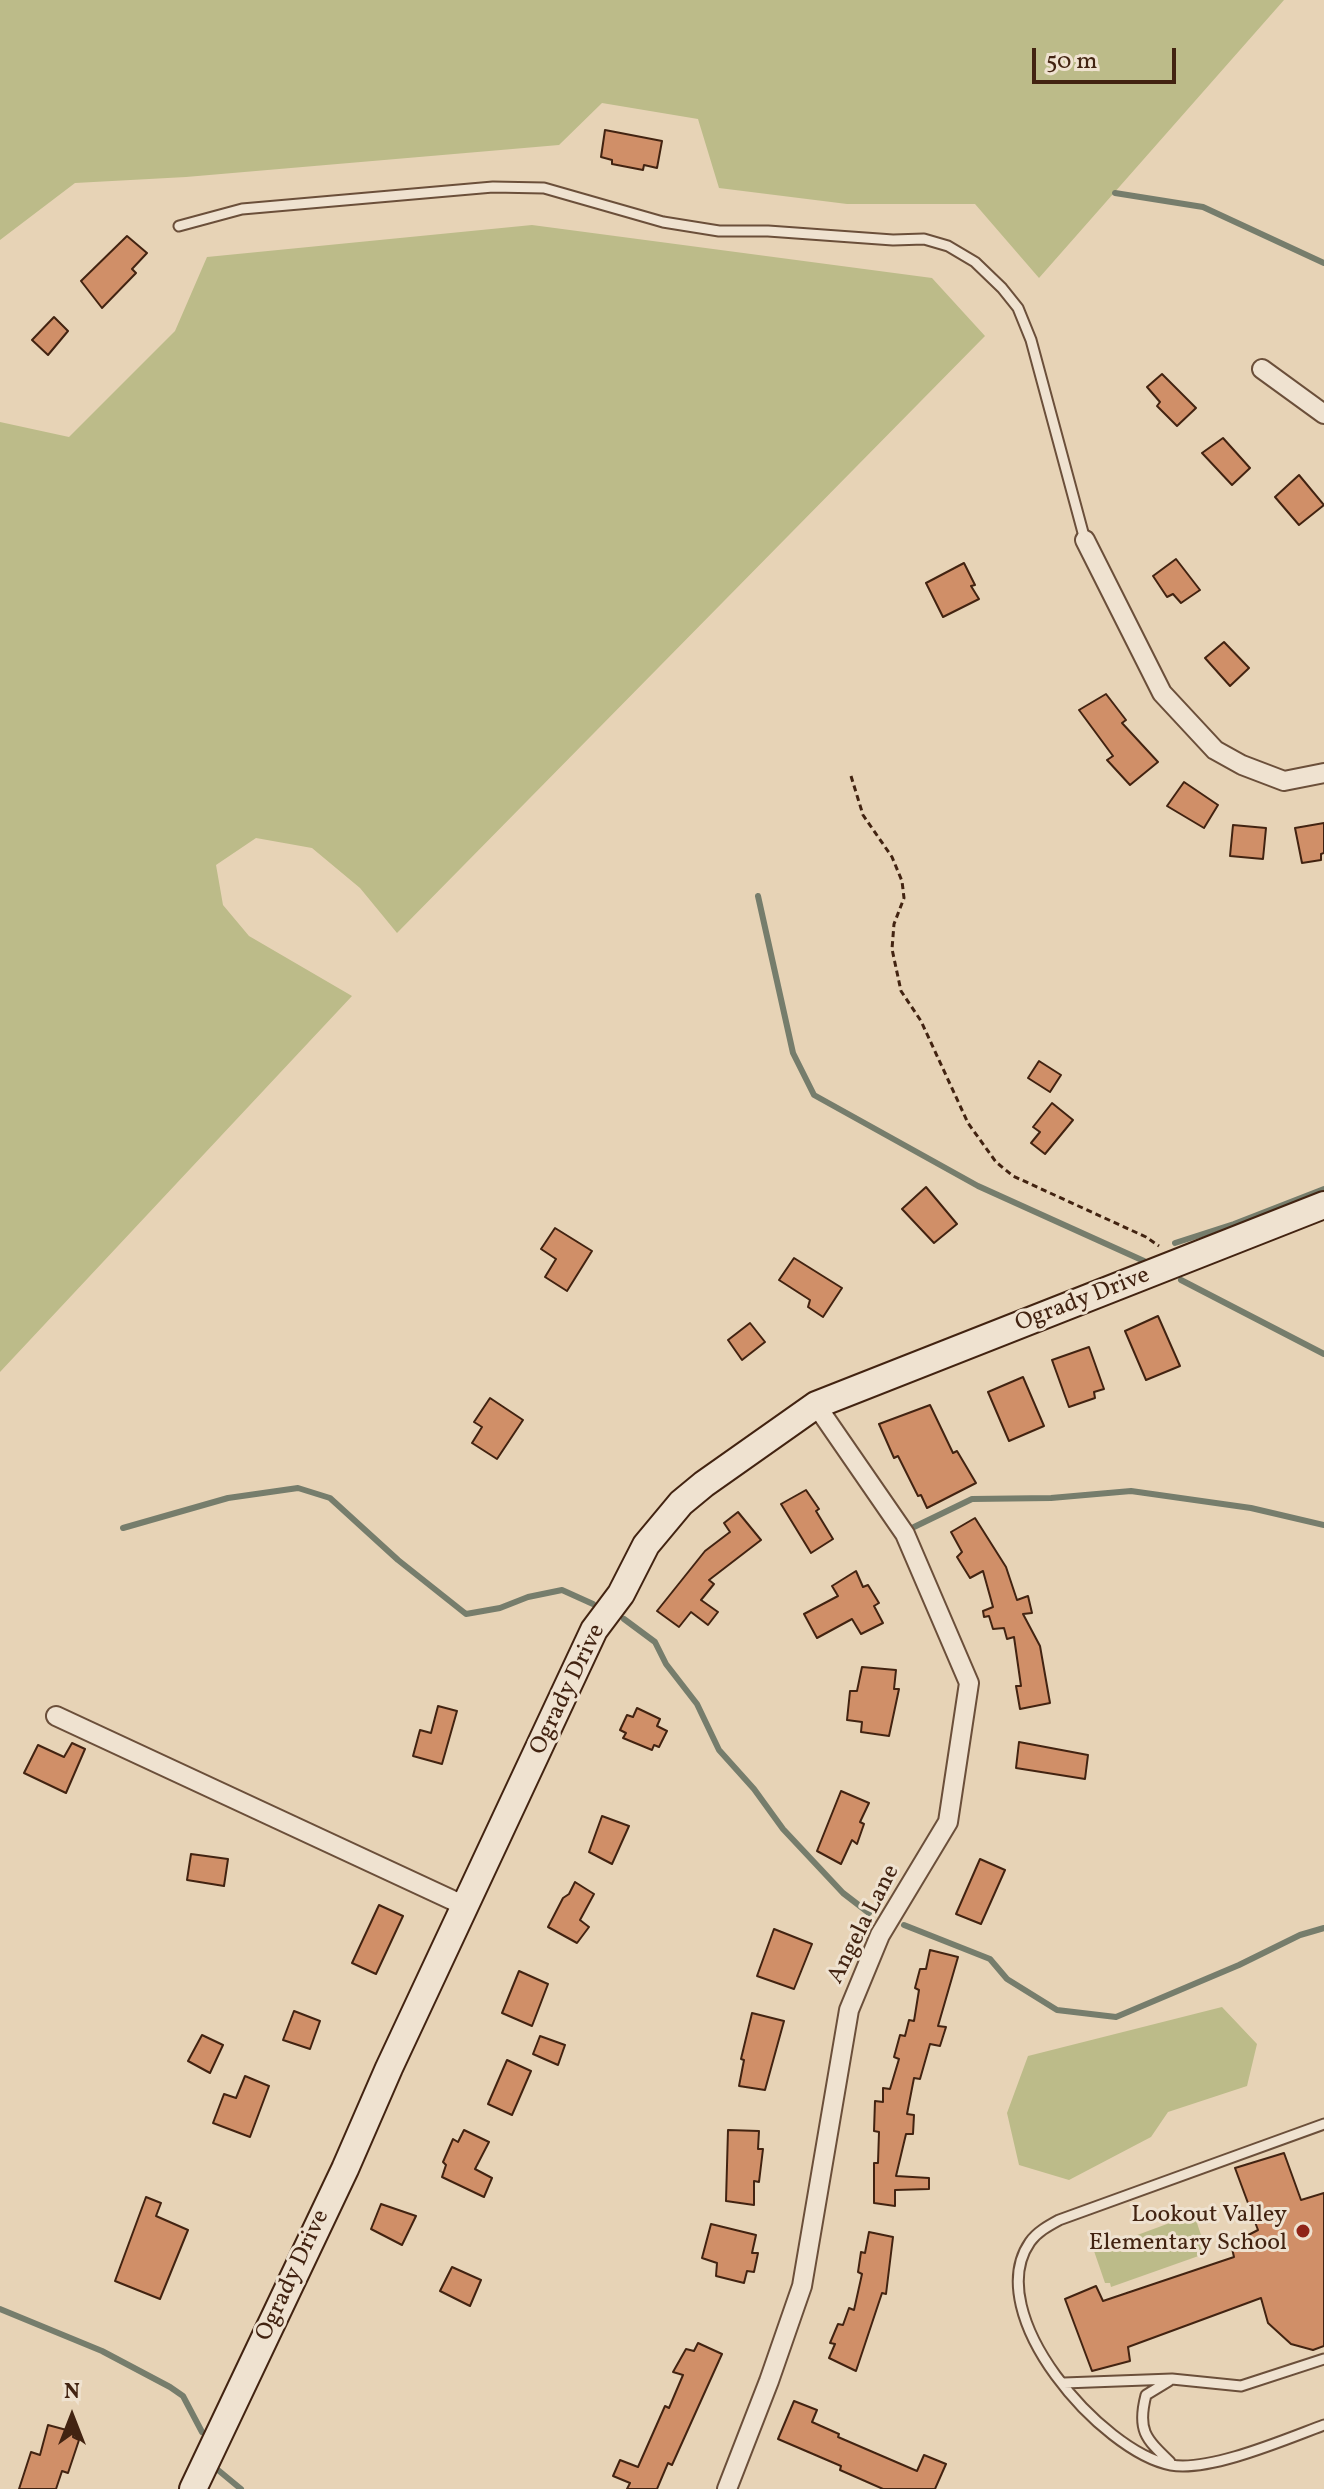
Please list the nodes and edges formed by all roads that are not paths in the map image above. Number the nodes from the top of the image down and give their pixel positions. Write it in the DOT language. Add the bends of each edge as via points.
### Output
graph roads {
  1 [pos="179,226"];
  2 [pos="1262,369"];
  3 [pos="1324,414"];
  4 [pos="1085,540"];
  5 [pos="1324,773"];
  6 [pos="1324,1205"];
  7 [pos="816,1405"];
  8 [pos="56,1716"];
  9 [pos="465,1906"];
  10 [pos="1324,2124"];
  11 [pos="1324,2359"];
  12 [pos="1172,2379"];
  13 [pos="1064,2383"];
  14 [pos="1324,2425"];
  15 [pos="1173,2465"];
  16 [pos="736,2486"];
  17 [pos="193,2489"];
  1 -- 4 [label="lane" via="242,209 493,187 544,188 663,222 719,231 924,239 948,246 975,262 1018,308"];
  2 -- 3 [label="street"];
  4 -- 5 [label="street" via="1162,693 1215,750 1284,781"];
  6 -- 7 [label="street, Ogrady Drive"];
  7 -- 9 [label="street, Ogrady Drive" via="704,1484 646,1545 621,1594 594,1630"];
  7 -- 16 [label="street, Angela Lane" via="905,1534 969,1683 948,1822 880,1935 849,2010 802,2286"];
  8 -- 9 [label="street"];
  9 -- 17 [label="street, Ogrady Drive"];
  10 -- 13 [label="lane" via="1042,2230 1029,2243 1017,2290 1034,2344"];
  11 -- 12 [label="lane" via="1241,2386"];
  12 -- 13 [label="lane"];
  12 -- 15 [label="lane" via="1146,2395 1140,2418 1148,2441"];
  13 -- 15 [label="lane" via="1097,2423 1150,2458"];
  14 -- 15 [label="lane" via="1208,2464"];
}
